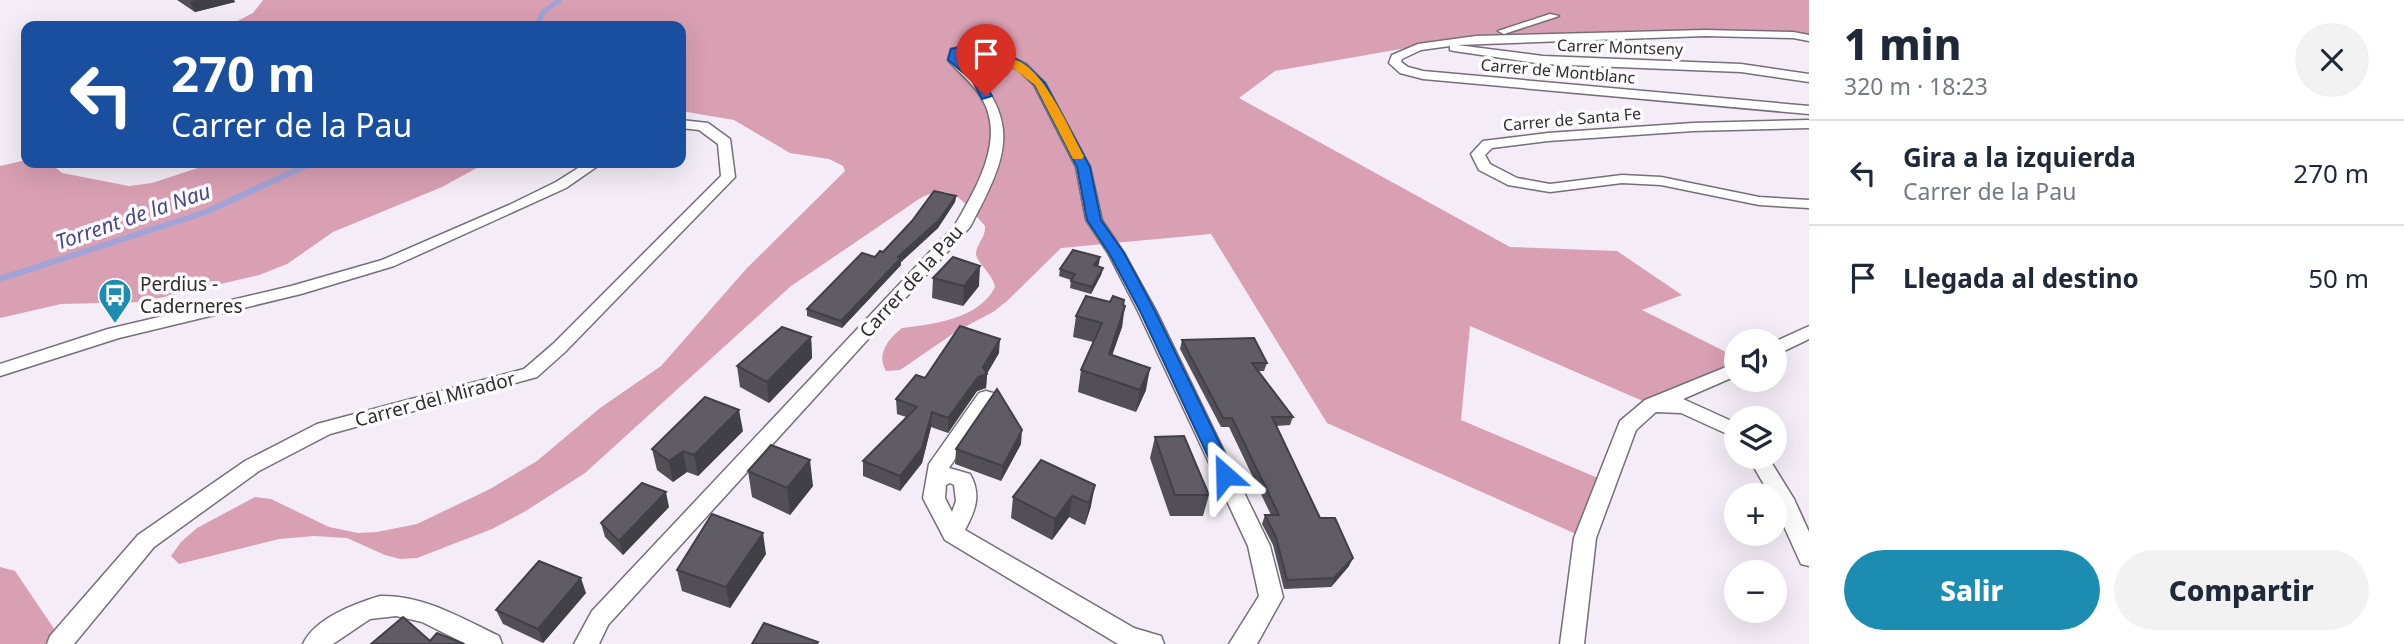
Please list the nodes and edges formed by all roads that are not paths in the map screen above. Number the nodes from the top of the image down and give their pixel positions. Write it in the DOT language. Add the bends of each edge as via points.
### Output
graph roads {
  1 [pos="1554,16"];
  2 [pos="1809,38"];
  3 [pos="1476,39"];
  4 [pos="1429,44"];
  5 [pos="1809,78"];
  6 [pos="1809,110"];
  7 [pos="686,124"];
  8 [pos="1809,124"];
  9 [pos="587,168"];
  10 [pos="1809,204"];
  11 [pos="1809,332"];
  12 [pos="1787,343"];
  13 [pos="0,370"];
  14 [pos="1724,374"];
  15 [pos="986,398"];
  16 [pos="1652,405"];
  17 [pos="1724,425"];
  18 [pos="1765,469"];
  19 [pos="936,481"];
  20 [pos="952,531"];
  21 [pos="1809,557"];
  22 [pos="59,644"];
  23 [pos="315,644"];
  24 [pos="490,644"];
  25 [pos="586,644"];
  26 [pos="1152,644"];
  27 [pos="1241,644"];
  28 [pos="1572,644"];
  1 -- 3 [label="street, Carrer de Montblanc"];
  2 -- 3 [label="street, Carrer de Montblanc" via="1705,33"];
  3 -- 4 [label="street, Carrer de Montblanc"];
  4 -- 5 [label="street, Carrer Montseny" via="1543,60 1741,68"];
  4 -- 6 [label="street, Carrer de Montblanc" via="1396,57 1395,63 1423,75"];
  7 -- 22 [label="street, Carrer del Mirador" via="703,126 725,142 728,177 530,373 324,429 252,467 146,541"];
  8 -- 10 [label="street, Carrer de Santa Fe" via="1548,137 1488,144 1478,153 1484,167 1513,182 1550,188 1622,179 1661,181 1759,201"];
  9 -- 13 [label="street" via="561,185 388,263 114,332"];
  11 -- 12 [label="street"];
  14 -- 16 [label="street"];
  15 -- 19 [label="street" via="939,464"];
  16 -- 17 [label="street" via="1684,406"];
  16 -- 28 [label="street" via="1626,426 1586,538"];
  18 -- 21 [label="street"];
  19 -- 20 [label="street" via="934,498"];
  19 -- 20 [label="street" via="950,475 963,480 970,494"];
  20 -- 26 [label="street" via="1127,636"];
  23 -- 24 [label="street" via="366,610 388,605 411,608"];
  25 -- 27 [label="street, Carrer de la Pau" via="600,618 962,227 999,143 996,114 983,90 954,60 955,51 969,49 1003,57 1039,83 1083,167 1094,220 1147,311 1259,546 1271,597"];
}
